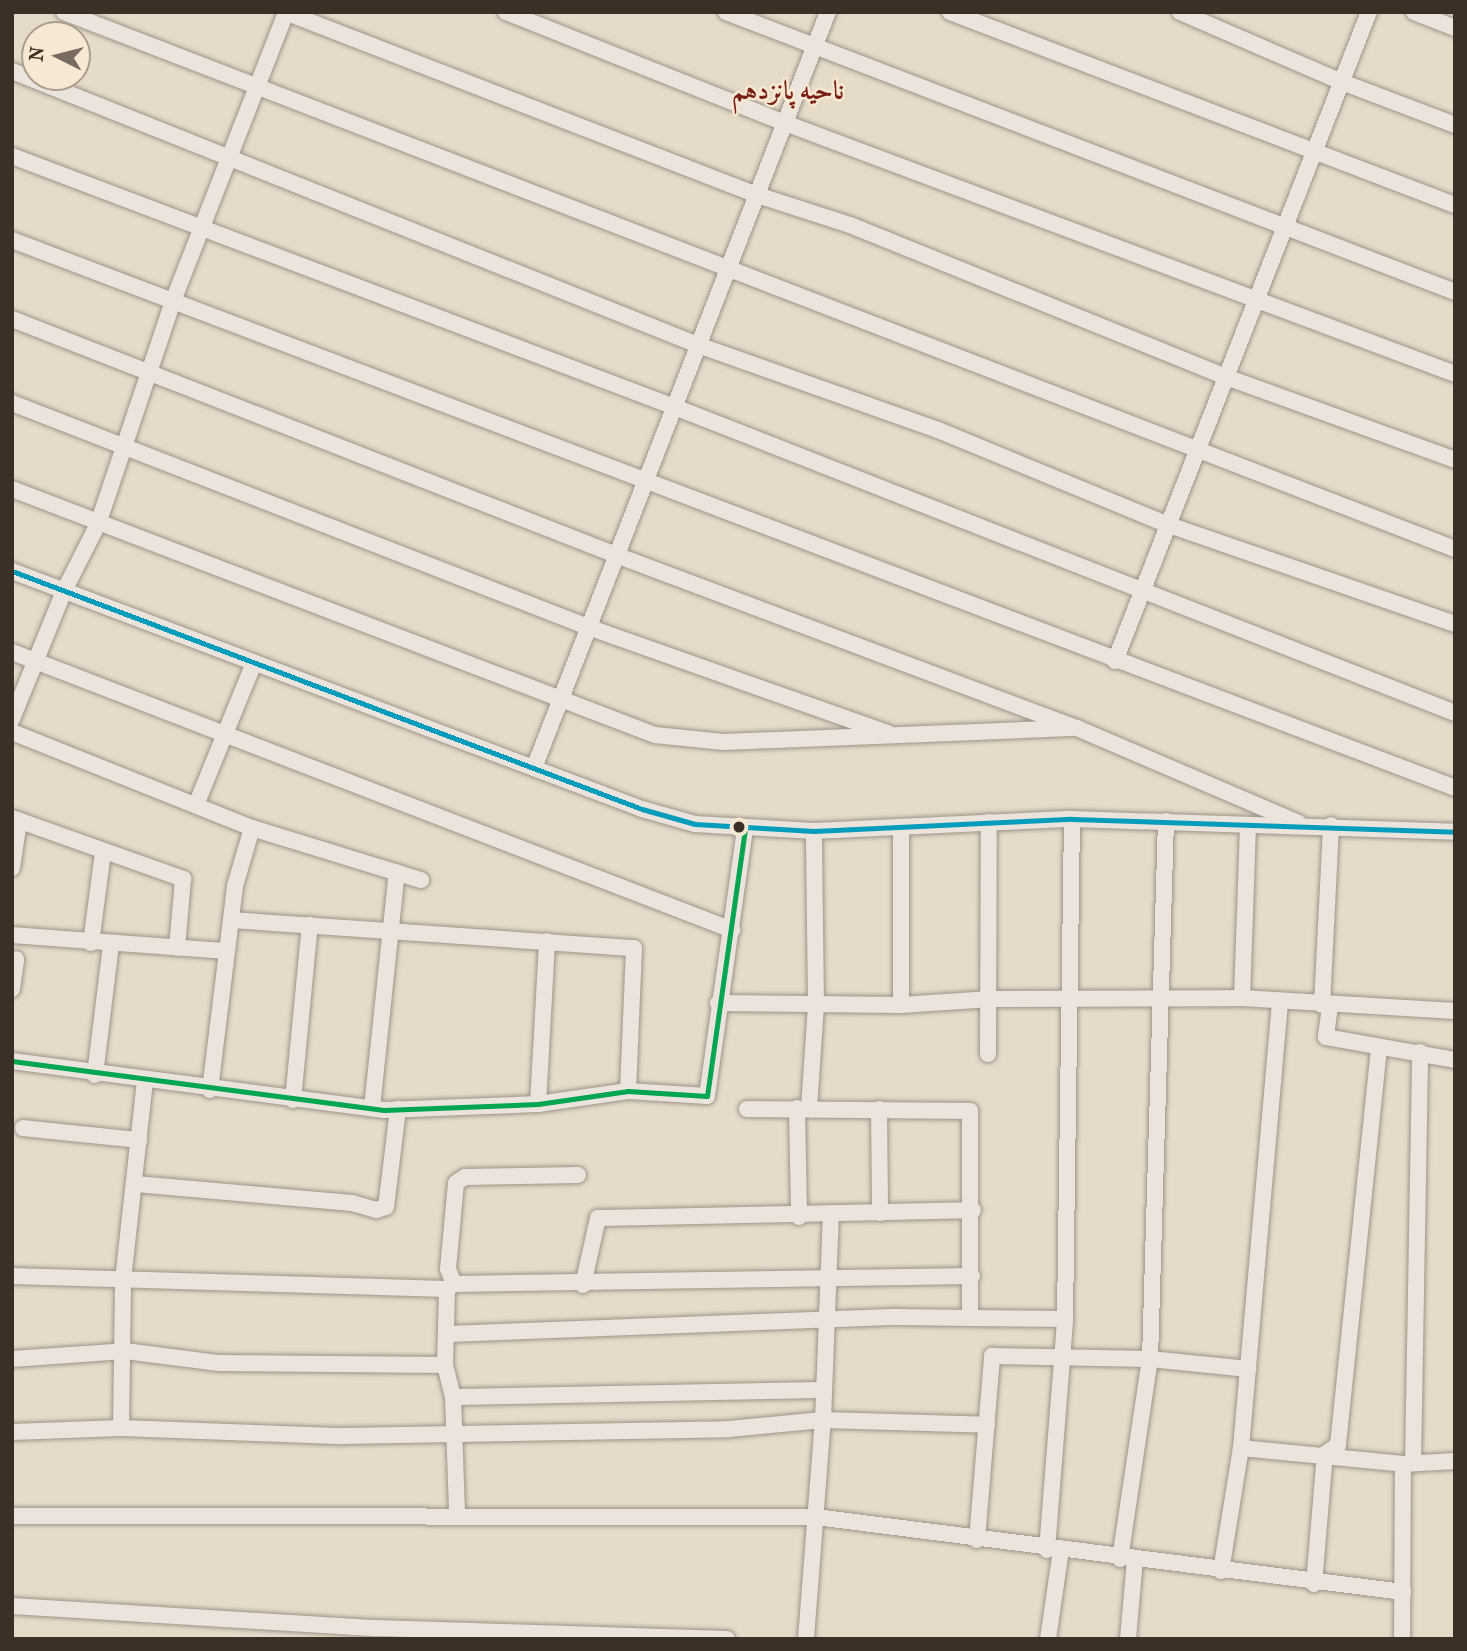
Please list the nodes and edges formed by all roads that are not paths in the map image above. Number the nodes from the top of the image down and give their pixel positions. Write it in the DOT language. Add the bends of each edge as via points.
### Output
graph roads {
  1 [pos="64,12"];
  2 [pos="285,12"];
  3 [pos="506,12"];
  4 [pos="726,12"];
  5 [pos="828,12"];
  6 [pos="950,12"];
  7 [pos="1181,12"];
  8 [pos="1369,12"];
  9 [pos="1414,12"];
  10 [pos="1455,28"];
  11 [pos="813,46"];
  12 [pos="12,71"];
  13 [pos="1342,82"];
  14 [pos="260,88"];
  15 [pos="785,123"];
  16 [pos="1455,125"];
  17 [pos="1314,152"];
  18 [pos="12,156"];
  19 [pos="231,158"];
  20 [pos="757,195"];
  21 [pos="1455,205"];
  22 [pos="1286,226"];
  23 [pos="202,230"];
  24 [pos="12,240"];
  25 [pos="729,267"];
  26 [pos="1455,292"];
  27 [pos="1257,297"];
  28 [pos="173,301"];
  29 [pos="12,319"];
  30 [pos="698,345"];
  31 [pos="147,372"];
  32 [pos="1455,374"];
  33 [pos="1226,377"];
  34 [pos="12,403"];
  35 [pos="672,406"];
  36 [pos="125,445"];
  37 [pos="1198,450"];
  38 [pos="1455,460"];
  39 [pos="646,482"];
  40 [pos="12,489"];
  41 [pos="98,524"];
  42 [pos="1168,525"];
  43 [pos="1455,548"];
  44 [pos="616,555"];
  45 [pos="12,571"];
  46 [pos="64,591"];
  47 [pos="1144,592"];
  48 [pos="1455,624"];
  49 [pos="588,626"];
  50 [pos="12,652"];
  51 [pos="35,660"];
  52 [pos="1115,662"];
  53 [pos="254,663"];
  54 [pos="559,700"];
  55 [pos="1455,713"];
  56 [pos="12,719"];
  57 [pos="1077,728"];
  58 [pos="12,732"];
  59 [pos="227,734"];
  60 [pos="896,736"];
  61 [pos="534,768"];
  62 [pos="1455,788"];
  63 [pos="196,805"];
  64 [pos="1072,818"];
  65 [pos="15,820"];
  66 [pos="1166,821"];
  67 [pos="989,822"];
  68 [pos="1248,825"];
  69 [pos="1331,825"];
  70 [pos="901,827"];
  71 [pos="1308,827"];
  72 [pos="253,828"];
  73 [pos="745,829"];
  74 [pos="814,831"];
  75 [pos="1455,832"];
  76 [pos="103,852"];
  77 [pos="12,867"];
  78 [pos="397,872"];
  79 [pos="421,880"];
  80 [pos="231,919"];
  81 [pos="310,925"];
  82 [pos="732,930"];
  83 [pos="387,934"];
  84 [pos="12,936"];
  85 [pos="547,941"];
  86 [pos="91,943"];
  87 [pos="111,944"];
  88 [pos="177,947"];
  89 [pos="226,951"];
  90 [pos="16,959"];
  91 [pos="12,989"];
  92 [pos="1162,998"];
  93 [pos="1241,998"];
  94 [pos="991,999"];
  95 [pos="1071,1000"];
  96 [pos="1280,1002"];
  97 [pos="718,1003"];
  98 [pos="816,1004"];
  99 [pos="901,1005"];
  100 [pos="1326,1006"];
  101 [pos="1455,1011"];
  102 [pos="1379,1048"];
  103 [pos="1420,1052"];
  104 [pos="988,1054"];
  105 [pos="1455,1060"];
  106 [pos="12,1061"];
  107 [pos="95,1074"];
  108 [pos="145,1082"];
  109 [pos="210,1090"];
  110 [pos="628,1091"];
  111 [pos="293,1100"];
  112 [pos="538,1104"];
  113 [pos="372,1108"];
  114 [pos="803,1108"];
  115 [pos="398,1109"];
  116 [pos="879,1109"];
  117 [pos="747,1110"];
  118 [pos="23,1128"];
  119 [pos="139,1140"];
  120 [pos="578,1175"];
  121 [pos="136,1184"];
  122 [pos="973,1210"];
  123 [pos="831,1213"];
  124 [pos="880,1213"];
  125 [pos="799,1217"];
  126 [pos="12,1276"];
  127 [pos="972,1276"];
  128 [pos="828,1278"];
  129 [pos="123,1280"];
  130 [pos="583,1285"];
  131 [pos="451,1286"];
  132 [pos="970,1317"];
  133 [pos="1065,1319"];
  134 [pos="825,1321"];
  135 [pos="447,1334"];
  136 [pos="125,1351"];
  137 [pos="1060,1355"];
  138 [pos="12,1359"];
  139 [pos="1150,1359"];
  140 [pos="445,1365"];
  141 [pos="1248,1368"];
  142 [pos="823,1390"];
  143 [pos="453,1397"];
  144 [pos="823,1420"];
  145 [pos="987,1424"];
  146 [pos="121,1429"];
  147 [pos="12,1432"];
  148 [pos="454,1432"];
  149 [pos="1241,1448"];
  150 [pos="1325,1454"];
  151 [pos="1455,1461"];
  152 [pos="1408,1464"];
  153 [pos="457,1514"];
  154 [pos="12,1516"];
  155 [pos="816,1517"];
  156 [pos="977,1540"];
  157 [pos="1054,1550"];
  158 [pos="1128,1559"];
  159 [pos="1221,1571"];
  160 [pos="1314,1584"];
  161 [pos="1403,1592"];
  162 [pos="12,1606"];
  163 [pos="812,1638"];
  164 [pos="727,1639"];
  165 [pos="1048,1639"];
  166 [pos="1128,1639"];
  167 [pos="1402,1639"];
  1 -- 14 [label="street"];
  2 -- 14 [label="street"];
  2 -- 20 [label="street"];
  3 -- 15 [label="street"];
  4 -- 11 [label="street"];
  5 -- 11 [label="street"];
  6 -- 17 [label="street"];
  7 -- 13 [label="street"];
  8 -- 13 [label="street"];
  9 -- 10 [label="street"];
  11 -- 15 [label="street"];
  11 -- 22 [label="street"];
  12 -- 19 [label="street"];
  13 -- 16 [label="street"];
  13 -- 17 [label="street"];
  14 -- 19 [label="street"];
  14 -- 25 [label="street"];
  15 -- 20 [label="street"];
  15 -- 27 [label="street"];
  17 -- 21 [label="street"];
  17 -- 22 [label="street"];
  18 -- 23 [label="street"];
  19 -- 23 [label="street"];
  19 -- 30 [label="street"];
  20 -- 25 [label="street"];
  20 -- 33 [label="street" via="850,225"];
  22 -- 26 [label="street"];
  22 -- 27 [label="street"];
  23 -- 28 [label="street"];
  23 -- 35 [label="street"];
  24 -- 28 [label="street"];
  25 -- 30 [label="street"];
  25 -- 37 [label="street"];
  27 -- 32 [label="street"];
  27 -- 33 [label="street"];
  28 -- 31 [label="street"];
  28 -- 39 [label="street"];
  29 -- 31 [label="street"];
  30 -- 35 [label="street"];
  30 -- 42 [label="street" via="938,430"];
  31 -- 36 [label="street"];
  31 -- 44 [label="street"];
  33 -- 37 [label="street"];
  33 -- 38 [label="street"];
  34 -- 36 [label="street"];
  35 -- 39 [label="street"];
  35 -- 47 [label="street"];
  36 -- 41 [label="street"];
  36 -- 49 [label="street"];
  37 -- 42 [label="street"];
  37 -- 43 [label="street"];
  39 -- 44 [label="street"];
  39 -- 52 [label="street"];
  40 -- 41 [label="street"];
  41 -- 46 [label="street"];
  41 -- 54 [label="street"];
  42 -- 47 [label="street"];
  42 -- 48 [label="street"];
  44 -- 49 [label="street"];
  44 -- 57 [label="street"];
  45 -- 46 [label="street"];
  46 -- 51 [label="street"];
  46 -- 53 [label="street"];
  47 -- 52 [label="street"];
  47 -- 55 [label="street"];
  49 -- 54 [label="street"];
  49 -- 60 [label="street"];
  50 -- 51 [label="street"];
  51 -- 56 [label="street"];
  51 -- 59 [label="street"];
  52 -- 62 [label="street"];
  53 -- 59 [label="street"];
  53 -- 61 [label="street"];
  54 -- 60 [label="street" via="655,735 724,742"];
  54 -- 61 [label="street"];
  57 -- 60 [label="street"];
  57 -- 71 [label="street"];
  58 -- 63 [label="street"];
  59 -- 63 [label="street"];
  59 -- 82 [label="street"];
  61 -- 73 [label="street" via="642,809 695,824"];
  63 -- 72 [label="street"];
  64 -- 66 [label="street"];
  64 -- 67 [label="street"];
  64 -- 95 [label="street"];
  65 -- 76 [label="street"];
  65 -- 77 [label="street"];
  66 -- 68 [label="street"];
  66 -- 92 [label="street"];
  67 -- 70 [label="street"];
  67 -- 94 [label="street"];
  68 -- 71 [label="street"];
  68 -- 93 [label="street"];
  69 -- 71 [label="street"];
  69 -- 75 [label="street"];
  69 -- 100 [label="street"];
  70 -- 74 [label="street"];
  70 -- 99 [label="street"];
  72 -- 78 [label="street"];
  72 -- 80 [label="street" via="235,886"];
  73 -- 74 [label="street"];
  73 -- 82 [label="street"];
  74 -- 98 [label="street"];
  76 -- 86 [label="street"];
  76 -- 88 [label="street" via="183,879"];
  78 -- 79 [label="street"];
  78 -- 83 [label="street"];
  80 -- 81 [label="street"];
  80 -- 89 [label="street"];
  81 -- 83 [label="street"];
  81 -- 111 [label="street"];
  82 -- 97 [label="street"];
  83 -- 85 [label="street"];
  83 -- 113 [label="street"];
  84 -- 86 [label="street"];
  85 -- 110 [label="street" via="634,947"];
  85 -- 112 [label="street"];
  86 -- 87 [label="street"];
  87 -- 88 [label="street"];
  87 -- 107 [label="street"];
  88 -- 89 [label="street"];
  89 -- 109 [label="street"];
  90 -- 91 [label="street"];
  92 -- 93 [label="street"];
  92 -- 95 [label="street"];
  92 -- 139 [label="street"];
  93 -- 96 [label="street"];
  94 -- 95 [label="street"];
  94 -- 99 [label="street"];
  94 -- 104 [label="street"];
  95 -- 133 [label="street"];
  96 -- 100 [label="street"];
  96 -- 141 [label="street"];
  97 -- 98 [label="street"];
  97 -- 110 [label="street" via="707,1096"];
  98 -- 99 [label="street"];
  98 -- 114 [label="street"];
  100 -- 101 [label="street"];
  100 -- 102 [label="street" via="1326,1037"];
  102 -- 103 [label="street"];
  102 -- 150 [label="street" via="1338,1445"];
  103 -- 105 [label="street"];
  103 -- 152 [label="street"];
  106 -- 107 [label="street"];
  107 -- 108 [label="street"];
  108 -- 109 [label="street"];
  108 -- 119 [label="street"];
  109 -- 111 [label="street"];
  110 -- 112 [label="street"];
  111 -- 113 [label="street"];
  112 -- 115 [label="street"];
  113 -- 115 [label="street"];
  114 -- 116 [label="street"];
  114 -- 117 [label="street"];
  114 -- 125 [label="street"];
  115 -- 121 [label="street" via="386,1207 376,1210 352,1203"];
  116 -- 122 [label="street" via="970,1111"];
  116 -- 124 [label="street"];
  118 -- 119 [label="street"];
  119 -- 121 [label="street"];
  120 -- 131 [label="street" via="465,1178 456,1183 448,1269"];
  121 -- 129 [label="street"];
  122 -- 124 [label="street"];
  122 -- 127 [label="street"];
  123 -- 124 [label="street"];
  123 -- 125 [label="street"];
  123 -- 128 [label="street"];
  125 -- 130 [label="street" via="597,1218"];
  126 -- 129 [label="street"];
  127 -- 128 [label="street"];
  127 -- 132 [label="street"];
  128 -- 130 [label="street"];
  128 -- 134 [label="street"];
  129 -- 131 [label="street"];
  129 -- 136 [label="street"];
  130 -- 131 [label="street"];
  131 -- 135 [label="street"];
  132 -- 133 [label="street"];
  132 -- 134 [label="street"];
  133 -- 137 [label="street"];
  134 -- 135 [label="street"];
  134 -- 142 [label="street"];
  135 -- 140 [label="street"];
  136 -- 138 [label="street"];
  136 -- 140 [label="street" via="219,1363"];
  136 -- 146 [label="street"];
  137 -- 139 [label="street"];
  137 -- 145 [label="street" via="992,1356"];
  137 -- 157 [label="street"];
  139 -- 141 [label="street"];
  139 -- 158 [label="street"];
  140 -- 143 [label="street"];
  141 -- 149 [label="street"];
  142 -- 143 [label="street"];
  142 -- 144 [label="street"];
  143 -- 148 [label="street"];
  144 -- 145 [label="street"];
  144 -- 148 [label="street" via="729,1429"];
  144 -- 155 [label="street"];
  145 -- 156 [label="street"];
  146 -- 147 [label="street"];
  146 -- 148 [label="street" via="343,1436"];
  148 -- 153 [label="street"];
  149 -- 150 [label="street"];
  149 -- 159 [label="street"];
  150 -- 152 [label="street"];
  150 -- 160 [label="street"];
  151 -- 152 [label="street"];
  152 -- 161 [label="street"];
  153 -- 154 [label="street"];
  153 -- 155 [label="street"];
  155 -- 156 [label="street"];
  155 -- 163 [label="street"];
  156 -- 157 [label="street"];
  157 -- 158 [label="street"];
  157 -- 165 [label="street"];
  158 -- 159 [label="street"];
  158 -- 166 [label="street"];
  159 -- 160 [label="street"];
  160 -- 161 [label="street"];
  161 -- 167 [label="street"];
  162 -- 164 [label="street" via="376,1628"];
}
